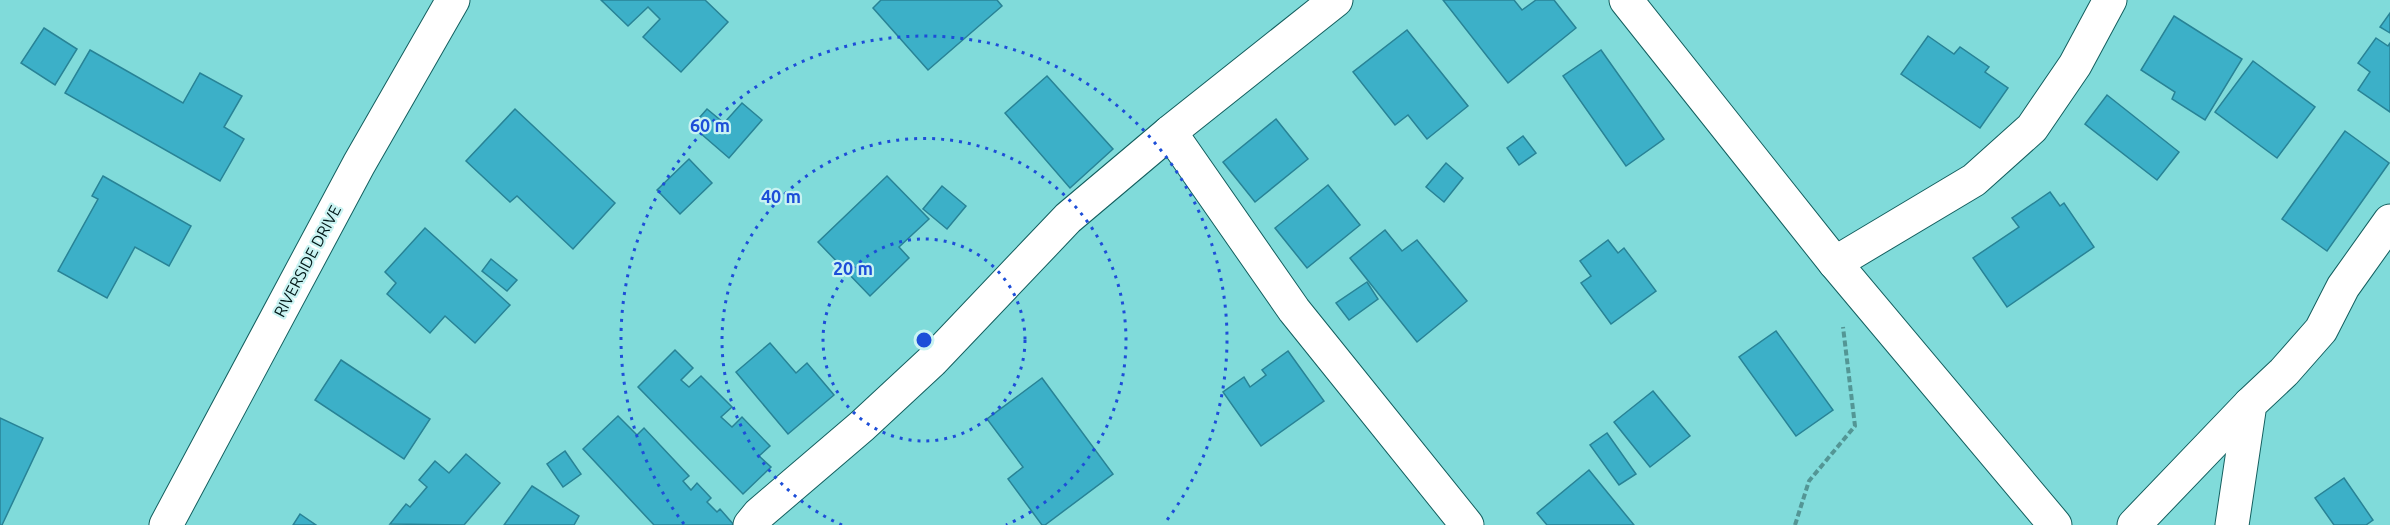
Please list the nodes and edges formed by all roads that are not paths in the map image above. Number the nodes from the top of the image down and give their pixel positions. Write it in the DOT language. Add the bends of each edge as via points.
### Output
graph roads {
  1 [pos="453,0"];
  2 [pos="1336,0"];
  3 [pos="1626,0"];
  4 [pos="2110,0"];
  5 [pos="1170,132"];
  6 [pos="2390,221"];
  7 [pos="1835,263"];
  8 [pos="2250,404"];
  9 [pos="166,525"];
  10 [pos="750,525"];
  11 [pos="1467,525"];
  12 [pos="2055,525"];
  13 [pos="2134,525"];
  14 [pos="2232,525"];
  1 -- 9 [label="street, RIVERSIDE DRIVE" via="359,164"];
  2 -- 5 [label="street"];
  3 -- 7 [label="street"];
  4 -- 7 [label="street" via="2075,64 2032,128 1974,180"];
  5 -- 10 [label="street" via="1068,218 932,361"];
  5 -- 11 [label="street" via="1294,310"];
  6 -- 8 [label="street" via="2343,287 2321,330"];
  7 -- 12 [label="street"];
  8 -- 13 [label="street"];
  8 -- 14 [label="street"];
}
